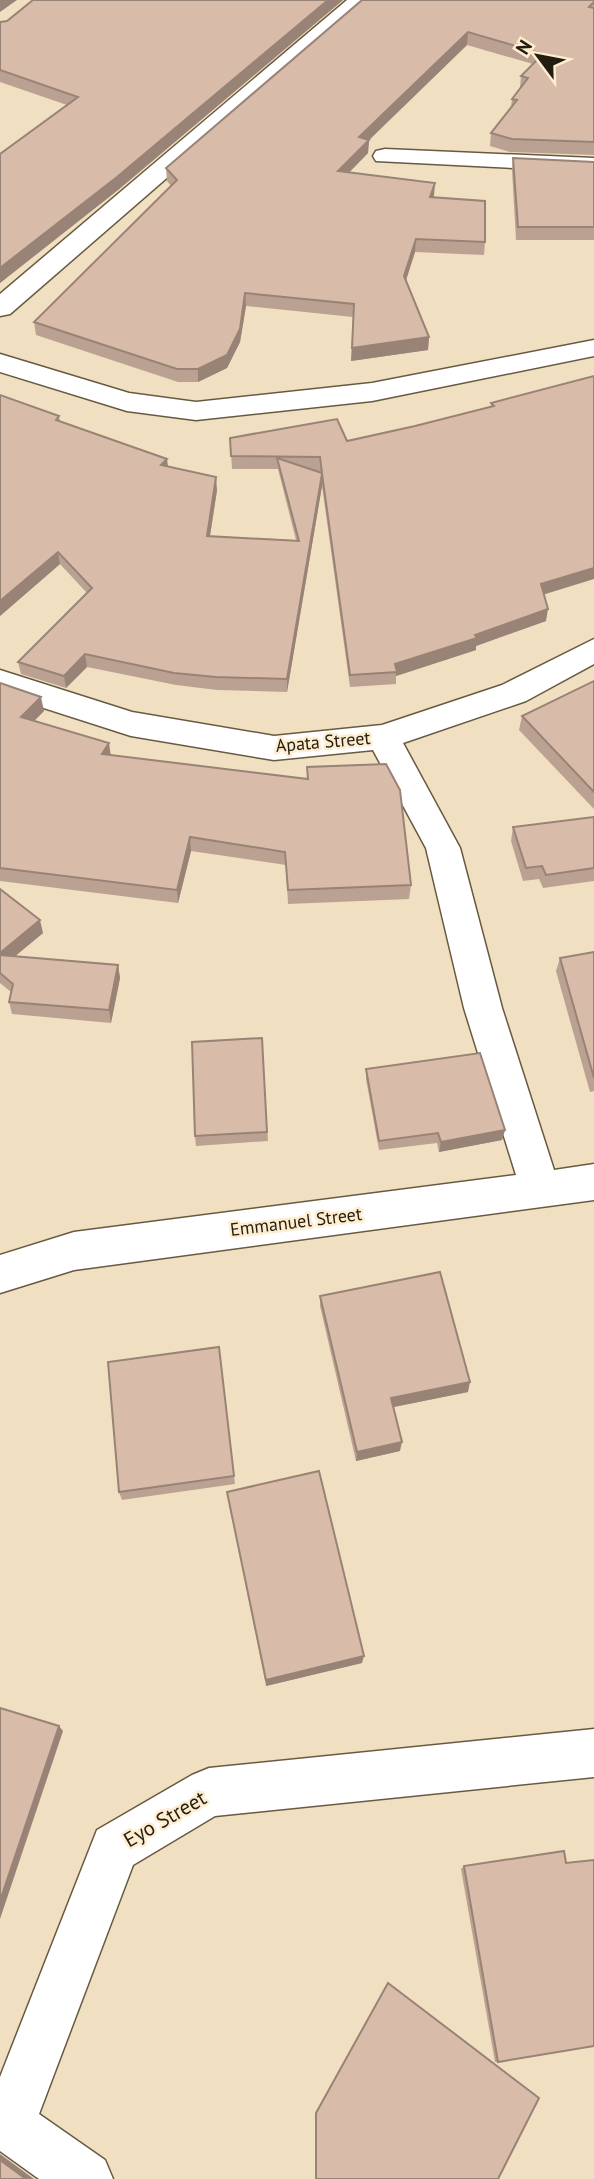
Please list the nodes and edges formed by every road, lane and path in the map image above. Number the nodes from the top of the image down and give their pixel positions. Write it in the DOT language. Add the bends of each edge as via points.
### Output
graph roads {
  1 [pos="361,0"];
  2 [pos="385,156"];
  3 [pos="594,165"];
  4 [pos="0,308"];
  5 [pos="594,348"];
  6 [pos="0,363"];
  7 [pos="594,650"];
  8 [pos="0,682"];
  9 [pos="383,737"];
  10 [pos="594,1182"];
  11 [pos="541,1190"];
  12 [pos="0,1274"];
  13 [pos="594,1753"];
  14 [pos="4,2122"];
  15 [pos="86,2179"];
  1 -- 4 [label="street"];
  2 -- 3 [label="street"];
  5 -- 6 [label="street" via="372,392 196,411 127,402"];
  7 -- 9 [label="street, Apata Street" via="514,693"];
  8 -- 9 [label="street, Apata Street" via="131,724 274,748"];
  9 -- 11 [label="street" via="443,848 483,1008"];
  10 -- 11 [label="street, Emmanuel Street"];
  11 -- 12 [label="street, Emmanuel Street" via="74,1251"];
  13 -- 14 [label="street, Eyo Street" via="209,1792 115,1848"];
  14 -- 15 [label="street"];
}
